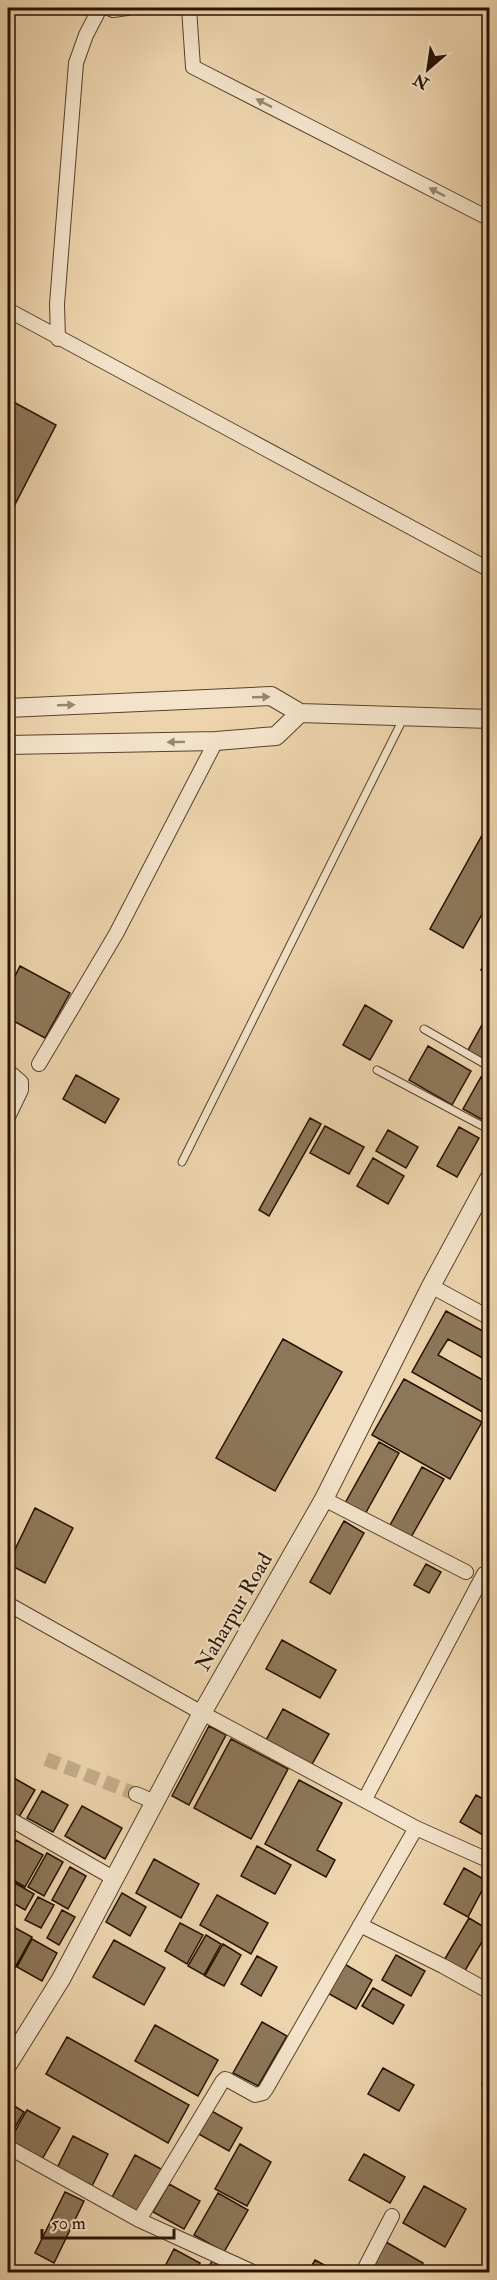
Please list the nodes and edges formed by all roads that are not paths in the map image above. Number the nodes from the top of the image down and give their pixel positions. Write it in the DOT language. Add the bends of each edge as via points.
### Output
graph roads {
  1 [pos="100,8"];
  2 [pos="109,8"];
  3 [pos="127,8"];
  4 [pos="189,8"];
  5 [pos="489,219"];
  6 [pos="8,310"];
  7 [pos="58,339"];
  8 [pos="489,570"];
  9 [pos="8,708"];
  10 [pos="300,713"];
  11 [pos="405,716"];
  12 [pos="489,719"];
  13 [pos="216,741"];
  14 [pos="8,745"];
  15 [pos="424,1029"];
  16 [pos="39,1064"];
  17 [pos="489,1066"];
  18 [pos="377,1070"];
  19 [pos="8,1071"];
  20 [pos="8,1117"];
  21 [pos="489,1130"];
  22 [pos="182,1162"];
  23 [pos="489,1177"];
  24 [pos="431,1286"];
  25 [pos="489,1318"];
  26 [pos="324,1499"];
  27 [pos="466,1572"];
  28 [pos="484,1574"];
  29 [pos="8,1604"];
  30 [pos="202,1713"];
  31 [pos="136,1794"];
  32 [pos="365,1799"];
  33 [pos="156,1802"];
  34 [pos="8,1818"];
  35 [pos="416,1828"];
  36 [pos="489,1862"];
  37 [pos="115,1879"];
  38 [pos="360,1925"];
  39 [pos="489,1992"];
  40 [pos="8,2064"];
  41 [pos="8,2147"];
  42 [pos="392,2216"];
  43 [pos="139,2220"];
  44 [pos="253,2272"];
  45 [pos="363,2272"];
  1 -- 7 [label="street" via="76,63 57,304"];
  2 -- 3 [label="street"];
  5 -- 4 [label="street, one-way" via="193,67"];
  6 -- 7 [label="street"];
  7 -- 8 [label="street"];
  9 -- 10 [label="street, one-way" via="271,696"];
  10 -- 11 [label="street"];
  10 -- 13 [label="street" via="276,736"];
  11 -- 12 [label="street"];
  11 -- 22 [label="lane"];
  13 -- 14 [label="street, one-way"];
  13 -- 16 [label="street" via="116,934"];
  15 -- 17 [label="lane"];
  18 -- 21 [label="lane"];
  19 -- 20 [label="street" via="21,1082"];
  23 -- 24 [label="street, Naharpur Road"];
  24 -- 25 [label="street"];
  24 -- 26 [label="street, Naharpur Road"];
  26 -- 27 [label="street"];
  26 -- 30 [label="street, Naharpur Road"];
  28 -- 32 [label="street"];
  29 -- 30 [label="street"];
  30 -- 32 [label="street"];
  30 -- 33 [label="street, Naharpur Road"];
  31 -- 33 [label="street"];
  32 -- 35 [label="street"];
  33 -- 37 [label="street, Naharpur Road"];
  34 -- 37 [label="street"];
  35 -- 36 [label="street"];
  35 -- 38 [label="street"];
  37 -- 40 [label="street, Naharpur Road"];
  38 -- 39 [label="street"];
  38 -- 43 [label="street" via="266,2089 255,2095 228,2080 222,2082"];
  41 -- 43 [label="street"];
  42 -- 45 [label="street"];
  43 -- 44 [label="street"];
}
